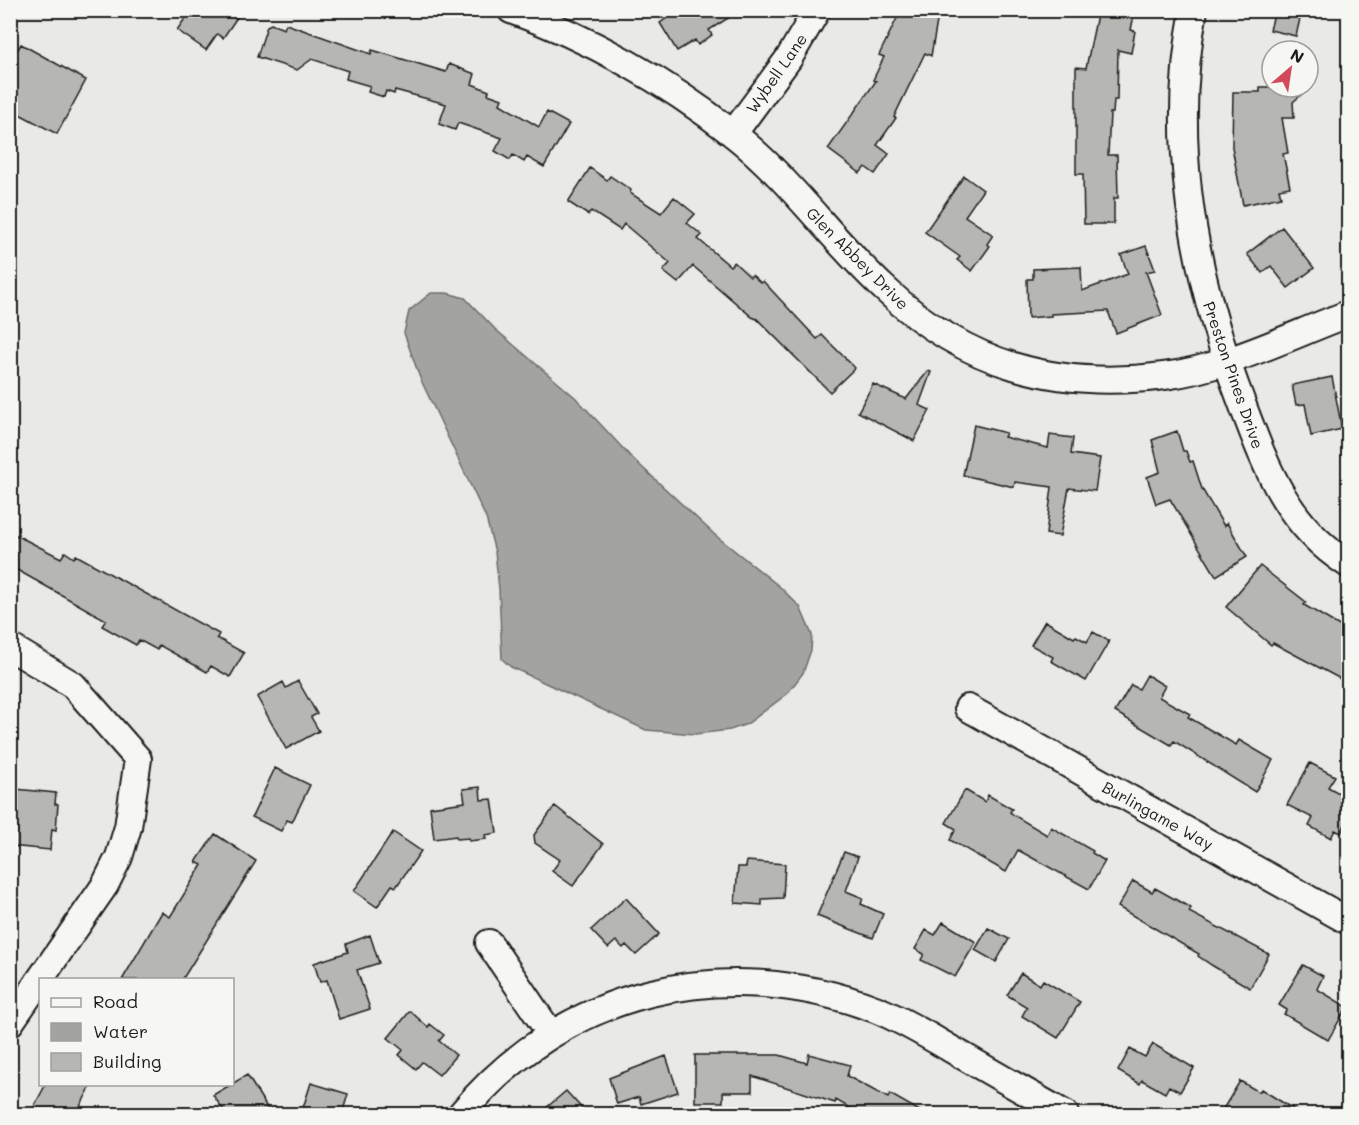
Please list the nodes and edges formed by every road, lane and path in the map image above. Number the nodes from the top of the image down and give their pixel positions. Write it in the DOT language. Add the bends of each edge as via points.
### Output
graph roads {
  1 [pos="511,10"];
  2 [pos="817,10"];
  3 [pos="1194,10"];
  4 [pos="733,134"];
  5 [pos="1348,314"];
  6 [pos="1226,360"];
  7 [pos="1348,564"];
  8 [pos="10,647"];
  9 [pos="968,708"];
  10 [pos="1348,921"];
  11 [pos="489,943"];
  12 [pos="41,978"];
  13 [pos="39,981"];
  14 [pos="10,1023"];
  15 [pos="550,1033"];
  16 [pos="460,1114"];
  17 [pos="1065,1114"];
  1 -- 4 [label="street, Glen Abbey Drive" via="618,60"];
  2 -- 4 [label="street, Wybell Lane" via="789,58"];
  3 -- 6 [label="street, Preston Pines Drive" via="1185,114 1188,186 1203,286"];
  4 -- 6 [label="street, Glen Abbey Drive" via="884,289 932,328 970,350 1010,367 1101,381 1167,375"];
  5 -- 6 [label="street, Glen Abbey Drive"];
  6 -- 7 [label="street, Preston Pines Drive" via="1279,494 1315,538"];
  8 -- 12 [label="street" via="73,685 138,759 128,827 119,857 105,885"];
  9 -- 10 [label="street, Burlingame Way"];
  11 -- 15 [label="street"];
  13 -- 14 [label="street"];
  15 -- 16 [label="street" via="495,1077"];
  15 -- 17 [label="street" via="628,998 694,983 750,982 799,988 876,1009"];
}
